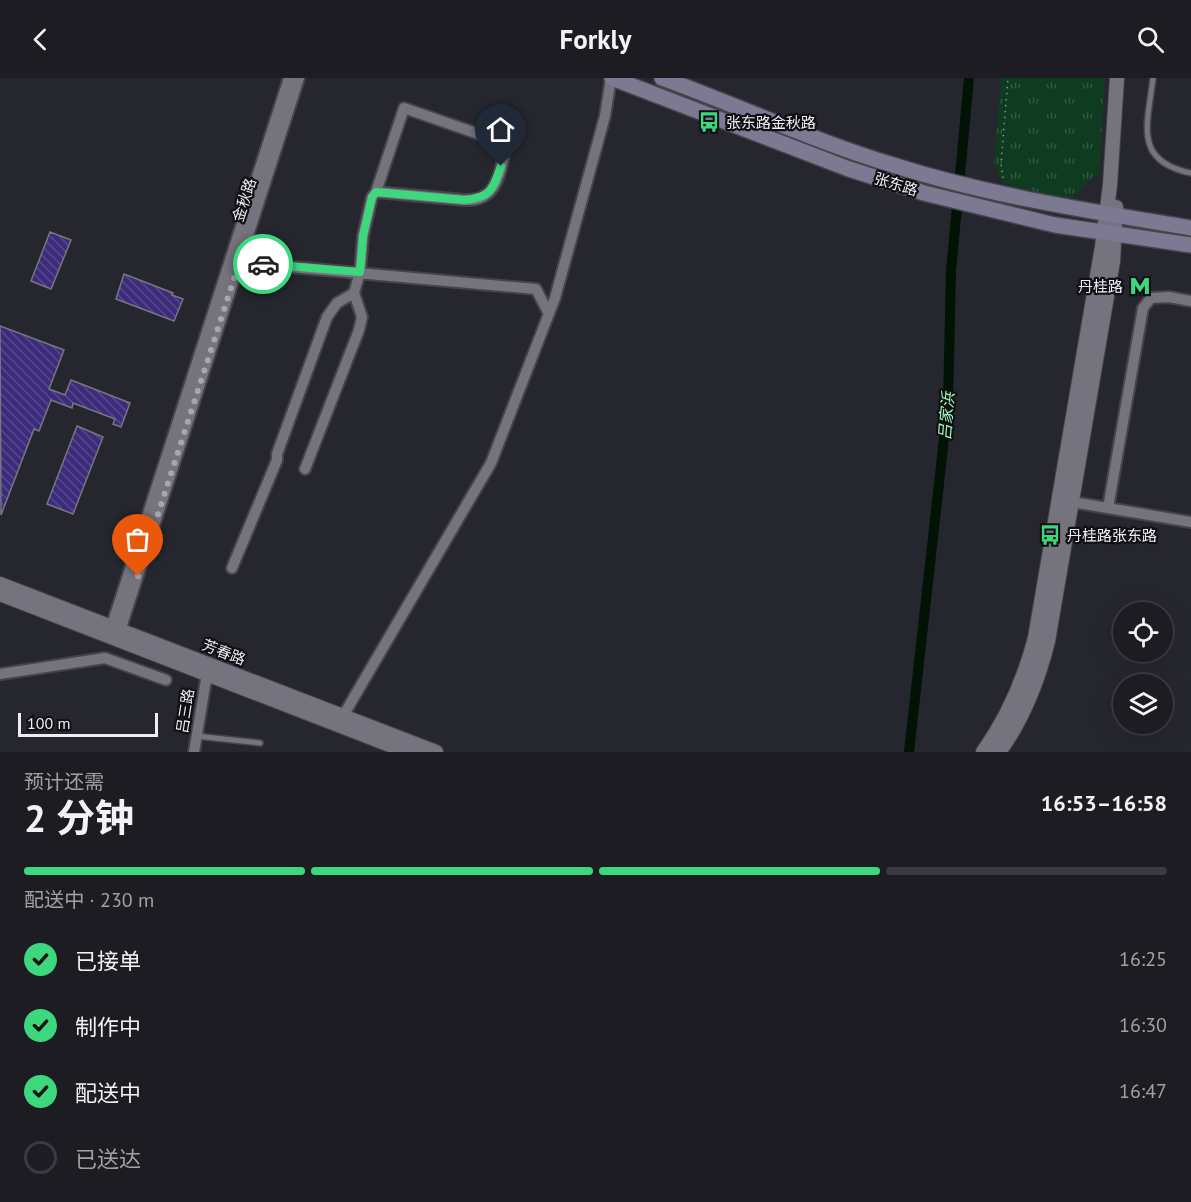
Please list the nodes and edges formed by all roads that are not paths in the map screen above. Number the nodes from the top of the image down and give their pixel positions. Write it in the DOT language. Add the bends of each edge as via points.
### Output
graph roads {
  1 [pos="289,78"];
  2 [pos="299,78"];
  3 [pos="612,78"];
  4 [pos="662,78"];
  5 [pos="1117,78"];
  6 [pos="1124,78"];
  7 [pos="1153,78"];
  8 [pos="1191,173"];
  9 [pos="376,192"];
  10 [pos="1111,215"];
  11 [pos="1191,228"];
  12 [pos="1110,233"];
  13 [pos="1191,245"];
  14 [pos="240,260"];
  15 [pos="360,272"];
  16 [pos="354,292"];
  17 [pos="1191,301"];
  18 [pos="549,314"];
  19 [pos="305,469"];
  20 [pos="1072,502"];
  21 [pos="1108,508"];
  22 [pos="1191,522"];
  23 [pos="232,568"];
  24 [pos="0,584"];
  25 [pos="0,594"];
  26 [pos="114,633"];
  27 [pos="151,652"];
  28 [pos="145,672"];
  29 [pos="0,674"];
  30 [pos="207,674"];
  31 [pos="166,680"];
  32 [pos="343,716"];
  33 [pos="196,736"];
  34 [pos="260,743"];
  35 [pos="194,752"];
  36 [pos="408,752"];
  37 [pos="436,752"];
  38 [pos="983,752"];
  39 [pos="999,752"];
  1 -- 26 [label="street, 金秋路"];
  2 -- 14 [label="street, 金秋路"];
  3 -- 12 [label="main road, 张东路" via="849,169 924,193 1055,225"];
  3 -- 18 [label="street" via="605,116"];
  4 -- 10 [label="main road, 张东路" via="925,175"];
  5 -- 10 [label="street"];
  6 -- 10 [label="street"];
  7 -- 8 [label="lane" via="1146,135 1150,147 1172,168"];
  9 -- 9 [label="street" via="404,108 505,146 493,188 478,199"];
  9 -- 15 [label="street" via="363,236"];
  10 -- 11 [label="main road, 张东路"];
  10 -- 12 [label="street"];
  12 -- 13 [label="main road, 张东路"];
  12 -- 20 [label="street" via="1113,261"];
  12 -- 38 [label="street" via="1035,638 1009,711"];
  14 -- 15 [label="street"];
  14 -- 26 [label="street, 金秋路"];
  15 -- 16 [label="street"];
  15 -- 18 [label="street" via="536,289"];
  16 -- 19 [label="street" via="362,317 359,330"];
  16 -- 23 [label="street" via="337,303 327,316 277,460"];
  17 -- 21 [label="street" via="1151,298 1143,308"];
  18 -- 32 [label="street" via="491,463"];
  20 -- 21 [label="street"];
  20 -- 39 [label="street" via="1041,668 1021,717"];
  21 -- 22 [label="street"];
  24 -- 26 [label="street, 芳春路"];
  25 -- 26 [label="street, 芳春路"];
  26 -- 27 [label="street, 芳春路"];
  26 -- 32 [label="street, 芳春路"];
  27 -- 28 [label="street"];
  27 -- 30 [label="street, 芳春路"];
  28 -- 29 [label="street" via="105,658"];
  28 -- 31 [label="street"];
  30 -- 33 [label="street, 吕三路"];
  30 -- 36 [label="street, 芳春路"];
  32 -- 37 [label="street, 芳春路"];
  33 -- 34 [label="lane"];
  33 -- 35 [label="street, 吕三路"];
}
